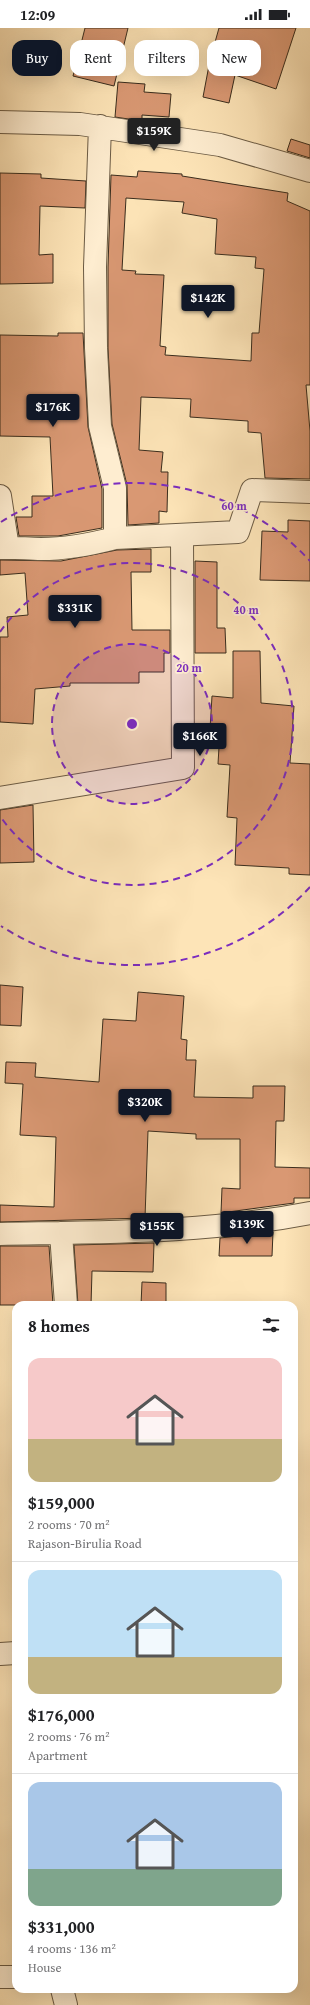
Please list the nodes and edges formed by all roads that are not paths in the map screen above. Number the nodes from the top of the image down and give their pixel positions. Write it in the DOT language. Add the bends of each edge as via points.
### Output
graph roads {
  1 [pos="0,122"];
  2 [pos="100,126"];
  3 [pos="310,171"];
  4 [pos="310,492"];
  5 [pos="0,496"];
  6 [pos="182,535"];
  7 [pos="115,538"];
  8 [pos="4,548"];
  9 [pos="0,798"];
  10 [pos="310,1213"];
  11 [pos="61,1232"];
  12 [pos="0,1234"];
  13 [pos="66,1301"];
  14 [pos="12,1653"];
  15 [pos="0,1654"];
  16 [pos="0,1977"];
  17 [pos="12,1977"];
  18 [pos="63,1993"];
  19 [pos="66,2005"];
  1 -- 2 [label="street"];
  2 -- 3 [label="street" via="220,145"];
  2 -- 7 [label="street" via="95,267 96,348 100,426 115,488"];
  4 -- 6 [label="street" via="252,490 238,532"];
  5 -- 8 [label="street"];
  6 -- 7 [label="street"];
  6 -- 9 [label="street" via="183,768"];
  7 -- 8 [label="street" via="95,543 41,549"];
  10 -- 11 [label="street" via="263,1223 145,1231"];
  11 -- 12 [label="street"];
  11 -- 13 [label="street"];
  14 -- 15 [label="street"];
  16 -- 17 [label="street"];
  18 -- 19 [label="street"];
}
